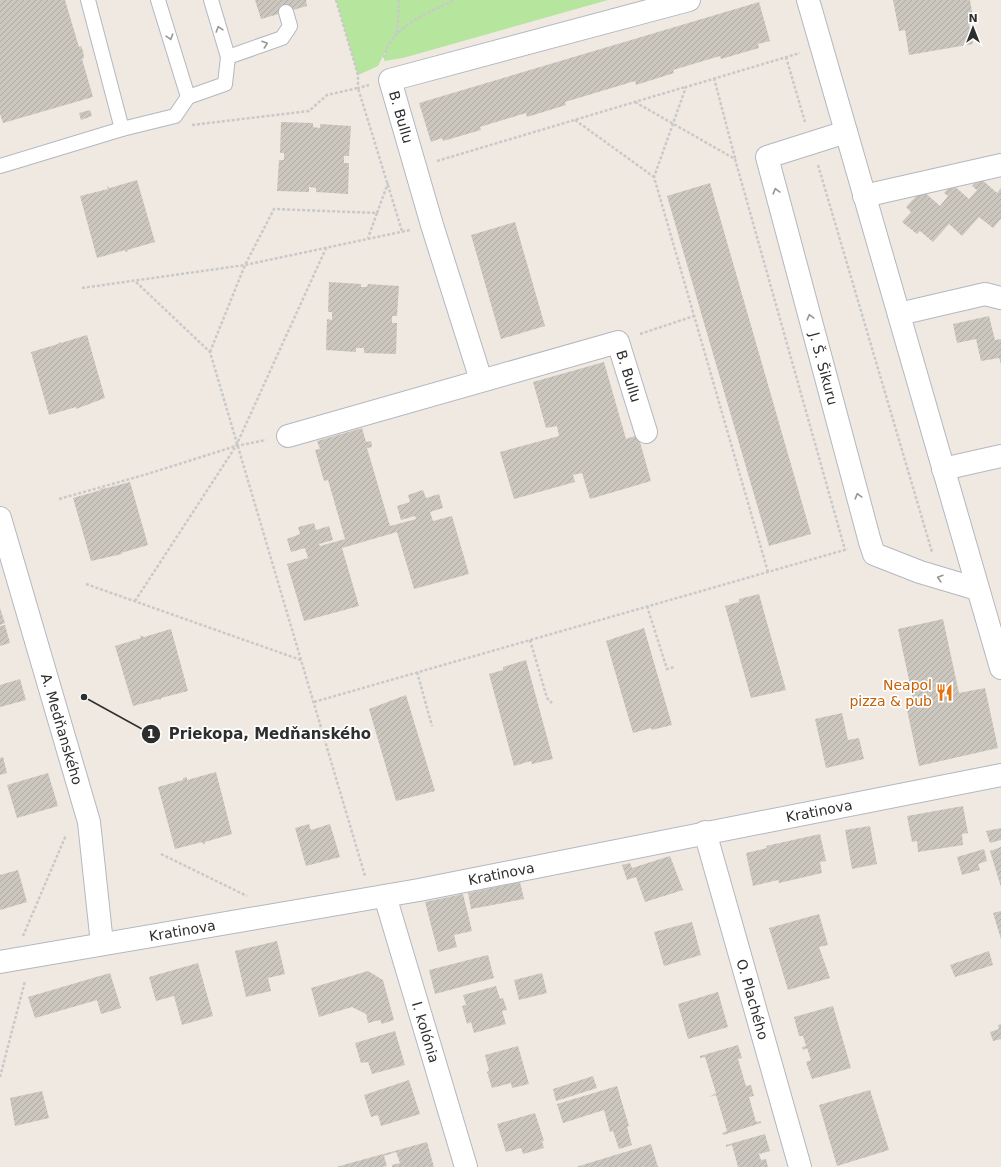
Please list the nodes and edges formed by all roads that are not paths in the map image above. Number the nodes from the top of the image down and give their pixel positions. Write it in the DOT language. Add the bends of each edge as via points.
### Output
graph roads {
  1 [pos="88,0"];
  2 [pos="158,0"];
  3 [pos="210,0"];
  4 [pos="689,0"];
  5 [pos="808,0"];
  6 [pos="286,12"];
  7 [pos="228,57"];
  8 [pos="188,97"];
  9 [pos="122,129"];
  10 [pos="846,132"];
  11 [pos="1001,165"];
  12 [pos="0,166"];
  13 [pos="864,196"];
  14 [pos="1001,298"];
  15 [pos="899,314"];
  16 [pos="481,380"];
  17 [pos="646,432"];
  18 [pos="288,436"];
  19 [pos="1001,456"];
  20 [pos="943,469"];
  21 [pos="0,518"];
  22 [pos="977,589"];
  23 [pos="995,626"];
  24 [pos="1001,668"];
  25 [pos="1001,775"];
  26 [pos="705,832"];
  27 [pos="386,896"];
  28 [pos="102,944"];
  29 [pos="0,962"];
  30 [pos="466,1167"];
  31 [pos="800,1167"];
  1 -- 9 [label="lane"];
  2 -- 8 [label="lane, one-way"];
  7 -- 3 [label="lane, one-way"];
  4 -- 16 [label="street, B. Bullu" via="385,81 416,167"];
  5 -- 10 [label="street"];
  7 -- 6 [label="lane, one-way" via="282,38 290,26"];
  7 -- 8 [label="lane" via="225,84"];
  8 -- 9 [label="lane" via="175,116"];
  9 -- 12 [label="lane"];
  10 -- 13 [label="street"];
  22 -- 10 [label="street, J. Š. Šikuru, one-way" via="874,554 870,542 767,157"];
  11 -- 13 [label="street"];
  13 -- 15 [label="street"];
  14 -- 15 [label="street" via="985,294"];
  15 -- 20 [label="street"];
  16 -- 17 [label="street, B. Bullu" via="618,342"];
  16 -- 18 [label="street, B. Bullu"];
  19 -- 20 [label="street"];
  20 -- 22 [label="street"];
  21 -- 28 [label="street, A. Medňanského" via="89,822"];
  22 -- 23 [label="street"];
  23 -- 24 [label="street"];
  25 -- 26 [label="street, Kratinova"];
  26 -- 27 [label="street, Kratinova"];
  26 -- 31 [label="street, O. Plachého"];
  27 -- 28 [label="street, Kratinova"];
  27 -- 30 [label="street, I. kolónia"];
  28 -- 29 [label="street, Kratinova"];
}
